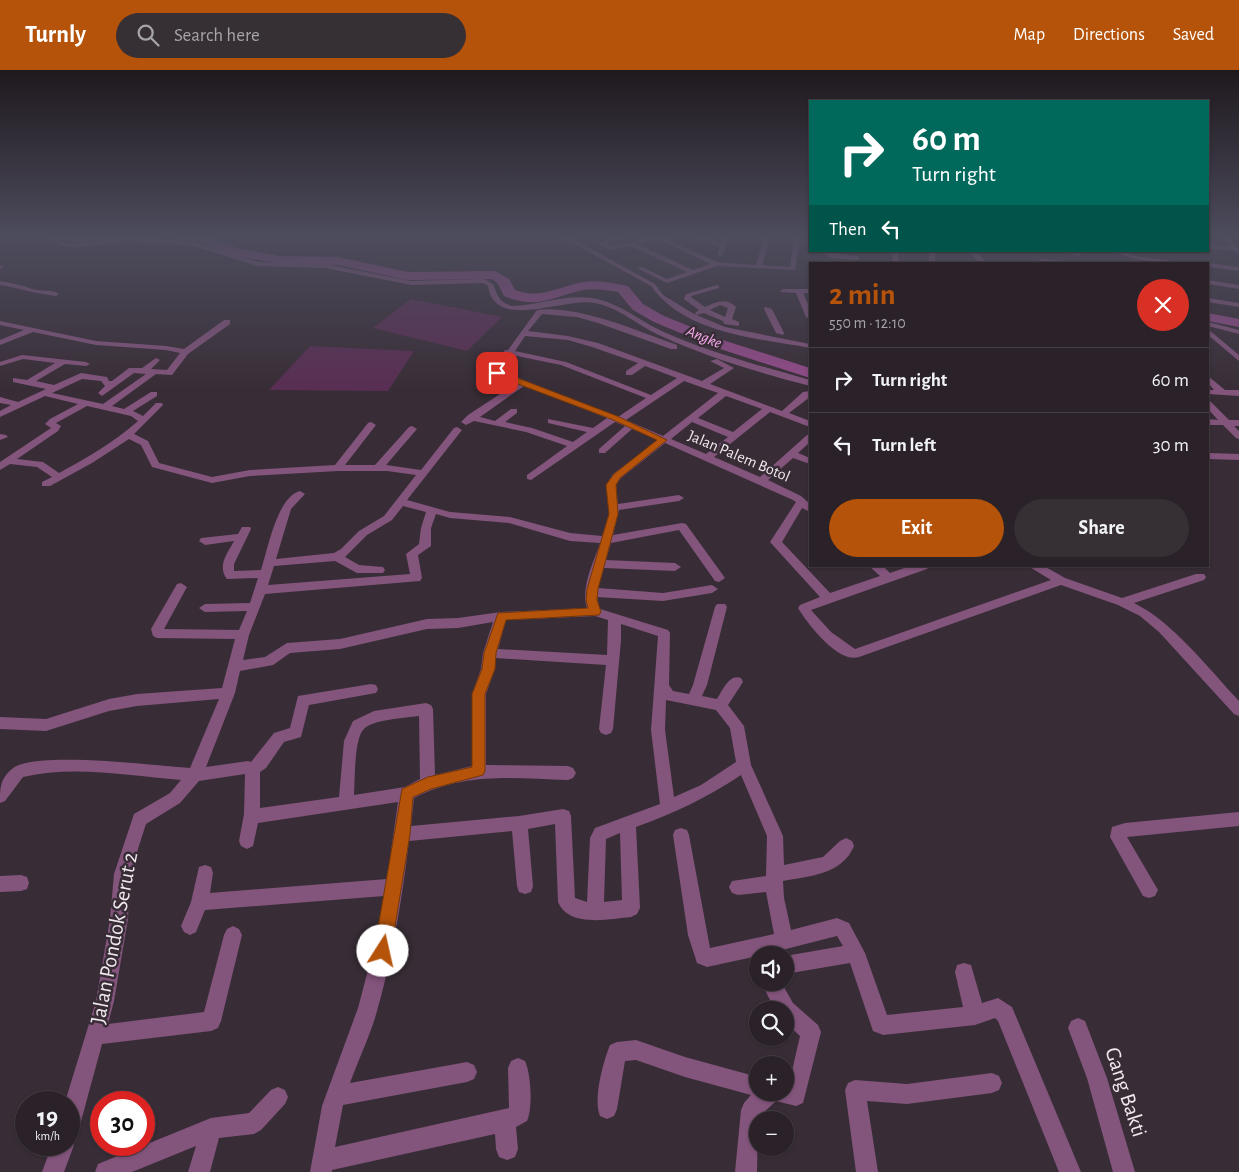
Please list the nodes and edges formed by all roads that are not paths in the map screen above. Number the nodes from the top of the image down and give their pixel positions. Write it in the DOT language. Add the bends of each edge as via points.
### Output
graph roads {
  1 [pos="20,286"];
  2 [pos="491,286"];
  3 [pos="654,286"];
  4 [pos="717,287"];
  5 [pos="783,291"];
  6 [pos="799,291"];
  7 [pos="809,291"];
  8 [pos="56,294"];
  9 [pos="1209,300"];
  10 [pos="1239,305"];
  11 [pos="768,309"];
  12 [pos="703,310"];
  13 [pos="809,315"];
  14 [pos="690,316"];
  15 [pos="227,322"];
  16 [pos="727,322"];
  17 [pos="0,323"];
  18 [pos="1209,324"];
  19 [pos="32,330"];
  20 [pos="1209,332"];
  21 [pos="1239,332"];
  22 [pos="523,333"];
  23 [pos="780,333"];
  24 [pos="809,338"];
  25 [pos="0,343"];
  26 [pos="809,346"];
  27 [pos="185,352"];
  28 [pos="508,352"];
  29 [pos="1239,359"];
  30 [pos="156,360"];
  31 [pos="64,361"];
  32 [pos="644,363"];
  33 [pos="1,364"];
  34 [pos="86,364"];
  35 [pos="144,371"];
  36 [pos="154,372"];
  37 [pos="629,373"];
  38 [pos="684,377"];
  39 [pos="16,380"];
  40 [pos="1209,380"];
  41 [pos="524,382"];
  42 [pos="27,383"];
  43 [pos="809,383"];
  44 [pos="114,384"];
  45 [pos="704,384"];
  46 [pos="51,391"];
  47 [pos="1209,392"];
  48 [pos="1222,392"];
  49 [pos="102,393"];
  50 [pos="724,393"];
  51 [pos="1239,393"];
  52 [pos="154,394"];
  53 [pos="809,394"];
  54 [pos="652,398"];
  55 [pos="0,400"];
  56 [pos="87,402"];
  57 [pos="20,405"];
  58 [pos="159,405"];
  59 [pos="1209,405"];
  60 [pos="105,407"];
  61 [pos="768,409"];
  62 [pos="514,411"];
  63 [pos="125,412"];
  64 [pos="0,414"];
  65 [pos="783,414"];
  66 [pos="691,418"];
  67 [pos="616,419"];
  68 [pos="143,421"];
  69 [pos="550,421"];
  70 [pos="1209,422"];
  71 [pos="493,423"];
  72 [pos="1226,423"];
  73 [pos="1239,423"];
  74 [pos="809,424"];
  75 [pos="371,425"];
  76 [pos="631,425"];
  77 [pos="412,429"];
  78 [pos="457,430"];
  79 [pos="594,430"];
  80 [pos="128,435"];
  81 [pos="734,436"];
  82 [pos="1239,436"];
  83 [pos="809,438"];
  84 [pos="662,440"];
  85 [pos="574,445"];
  86 [pos="602,451"];
  87 [pos="792,454"];
  88 [pos="1209,456"];
  89 [pos="1239,457"];
  90 [pos="707,458"];
  91 [pos="809,461"];
  92 [pos="4,464"];
  93 [pos="338,468"];
  94 [pos="378,468"];
  95 [pos="424,473"];
  96 [pos="59,477"];
  97 [pos="531,477"];
  98 [pos="761,481"];
  99 [pos="46,484"];
  100 [pos="300,494"];
  101 [pos="679,498"];
  102 [pos="401,502"];
  103 [pos="806,506"];
  104 [pos="614,508"];
  105 [pos="432,509"];
  106 [pos="606,540"];
  107 [pos="205,541"];
  108 [pos="337,557"];
  109 [pos="598,564"];
  110 [pos="675,567"];
  111 [pos="876,567"];
  112 [pos="920,567"];
  113 [pos="1036,567"];
  114 [pos="266,569"];
  115 [pos="379,570"];
  116 [pos="888,577"];
  117 [pos="1200,577"];
  118 [pos="719,578"];
  119 [pos="1061,581"];
  120 [pos="180,586"];
  121 [pos="712,589"];
  122 [pos="259,590"];
  123 [pos="592,592"];
  124 [pos="828,598"];
  125 [pos="1122,602"];
  126 [pos="721,607"];
  127 [pos="205,608"];
  128 [pos="253,608"];
  129 [pos="595,612"];
  130 [pos="502,616"];
  131 [pos="614,619"];
  132 [pos="243,635"];
  133 [pos="490,653"];
  134 [pos="613,660"];
  135 [pos="235,667"];
  136 [pos="736,682"];
  137 [pos="662,686"];
  138 [pos="371,689"];
  139 [pos="228,693"];
  140 [pos="693,700"];
  141 [pos="720,705"];
  142 [pos="1239,710"];
  143 [pos="0,723"];
  144 [pos="606,729"];
  145 [pos="744,765"];
  146 [pos="253,769"];
  147 [pos="478,771"];
  148 [pos="568,773"];
  149 [pos="195,775"];
  150 [pos="428,783"];
  151 [pos="407,794"];
  152 [pos="0,796"];
  153 [pos="346,802"];
  154 [pos="668,808"];
  155 [pos="252,814"];
  156 [pos="1239,819"];
  157 [pos="519,823"];
  158 [pos="628,824"];
  159 [pos="402,834"];
  160 [pos="681,835"];
  161 [pos="247,841"];
  162 [pos="846,846"];
  163 [pos="205,873"];
  164 [pos="775,878"];
  165 [pos="21,883"];
  166 [pos="0,884"];
  167 [pos="525,886"];
  168 [pos="394,887"];
  169 [pos="738,887"];
  170 [pos="1150,890"];
  171 [pos="200,902"];
  172 [pos="595,911"];
  173 [pos="190,926"];
  174 [pos="233,935"];
  175 [pos="784,939"];
  176 [pos="770,946"];
  177 [pos="749,952"];
  178 [pos="856,953"];
  179 [pos="794,963"];
  180 [pos="964,972"];
  181 [pos="775,991"];
  182 [pos="975,1015"];
  183 [pos="1078,1028"];
  184 [pos="95,1035"];
  185 [pos="518,1068"];
  186 [pos="467,1072"];
  187 [pos="992,1083"];
  188 [pos="749,1085"];
  189 [pos="79,1091"];
  190 [pos="335,1096"];
  191 [pos="794,1096"];
  192 [pos="278,1097"];
  193 [pos="760,1101"];
  194 [pos="607,1109"];
  195 [pos="505,1121"];
  196 [pos="211,1129"];
  197 [pos="508,1149"];
  198 [pos="59,1156"];
  199 [pos="321,1166"];
  200 [pos="53,1172"];
  201 [pos="106,1172"];
  202 [pos="200,1172"];
  203 [pos="746,1172"];
  204 [pos="867,1172"];
  205 [pos="1070,1172"];
  206 [pos="1124,1172"];
  1 -- 8 [label="street"];
  2 -- 43 [label="street" via="495,300 522,308 572,299 588,299 612,306 660,333 701,349"];
  3 -- 14 [label="street" via="661,296"];
  4 -- 12 [label="street" via="688,295 688,299"];
  5 -- 6 [label="street"];
  6 -- 7 [label="street"];
  6 -- 13 [label="street"];
  9 -- 10 [label="street"];
  11 -- 23 [label="street"];
  12 -- 14 [label="street"];
  12 -- 16 [label="street"];
  12 -- 16 [label="street" via="727,303 732,307"];
  14 -- 26 [label="street" via="723,329"];
  15 -- 27 [label="street"];
  16 -- 23 [label="street"];
  17 -- 19 [label="street"];
  18 -- 21 [label="street"];
  19 -- 25 [label="street"];
  19 -- 27 [label="street" via="96,343"];
  20 -- 29 [label="street"];
  22 -- 28 [label="street"];
  22 -- 32 [label="street" via="568,338"];
  22 -- 45 [label="street" via="540,312 601,321 730,368"];
  23 -- 24 [label="street"];
  27 -- 36 [label="street" via="169,373"];
  28 -- 41 [label="street, Jalan Palem Botol" via="496,372"];
  28 -- 54 [label="street" via="532,354 566,364"];
  30 -- 35 [label="street"];
  31 -- 33 [label="street" via="22,357"];
  31 -- 34 [label="street"];
  31 -- 42 [label="street"];
  32 -- 37 [label="street"];
  32 -- 38 [label="street"];
  35 -- 36 [label="street"];
  35 -- 44 [label="street" via="132,370"];
  36 -- 60 [label="street"];
  38 -- 45 [label="street"];
  38 -- 54 [label="street"];
  39 -- 42 [label="street"];
  40 -- 48 [label="street"];
  41 -- 67 [label="street, Jalan Palem Botol"];
  41 -- 71 [label="street" via="469,420"];
  42 -- 46 [label="street"];
  44 -- 46 [label="street" via="83,376"];
  44 -- 49 [label="street"];
  45 -- 50 [label="street"];
  46 -- 56 [label="street"];
  46 -- 57 [label="street"];
  47 -- 48 [label="street"];
  48 -- 51 [label="street"];
  50 -- 61 [label="street"];
  50 -- 66 [label="street"];
  52 -- 63 [label="street"];
  53 -- 65 [label="street"];
  54 -- 67 [label="street"];
  55 -- 57 [label="street"];
  56 -- 60 [label="street"];
  56 -- 92 [label="street" via="53,420 50,424 56,426 55,429"];
  57 -- 64 [label="street"];
  58 -- 68 [label="street"];
  59 -- 72 [label="street"];
  60 -- 63 [label="street"];
  61 -- 65 [label="street"];
  61 -- 81 [label="street"];
  62 -- 85 [label="street" via="498,423"];
  63 -- 68 [label="street"];
  65 -- 74 [label="street"];
  66 -- 81 [label="street"];
  66 -- 84 [label="street"];
  67 -- 76 [label="street, Jalan Palem Botol"];
  67 -- 79 [label="street"];
  68 -- 80 [label="street"];
  69 -- 79 [label="street"];
  70 -- 72 [label="street"];
  72 -- 73 [label="street"];
  72 -- 82 [label="street"];
  75 -- 93 [label="street"];
  76 -- 84 [label="street, Jalan Palem Botol"];
  76 -- 86 [label="street"];
  77 -- 94 [label="street"];
  78 -- 95 [label="street"];
  79 -- 85 [label="street"];
  80 -- 93 [label="street" via="148,445 148,453 156,465 212,480"];
  80 -- 96 [label="street"];
  81 -- 90 [label="street"];
  83 -- 87 [label="street"];
  84 -- 90 [label="street, Jalan Palem Botol"];
  84 -- 104 [label="street" via="617,476 611,485"];
  85 -- 97 [label="street"];
  87 -- 91 [label="street"];
  87 -- 98 [label="street"];
  88 -- 89 [label="street"];
  90 -- 98 [label="street, Jalan Palem Botol"];
  92 -- 96 [label="street" via="40,464"];
  93 -- 94 [label="street"];
  94 -- 95 [label="street"];
  95 -- 102 [label="street"];
  96 -- 99 [label="street"];
  98 -- 103 [label="street, Jalan Palem Botol"];
  100 -- 114 [label="street, Jalan Pondok Serut 2" via="286,508"];
  101 -- 104 [label="street"];
  102 -- 105 [label="street"];
  102 -- 108 [label="street" via="388,518 363,533"];
  103 -- 124 [label="street" via="776,542"];
  104 -- 106 [label="street"];
  105 -- 106 [label="street" via="450,515 510,520 570,537"];
  105 -- 122 [label="street" via="425,546 412,554 416,578"];
  106 -- 109 [label="street"];
  106 -- 118 [label="street" via="682,526"];
  107 -- 114 [label="street" via="244,533 228,564 228,572 231,576"];
  108 -- 114 [label="street"];
  108 -- 115 [label="street" via="357,569"];
  109 -- 110 [label="street"];
  109 -- 123 [label="street"];
  111 -- 116 [label="street"];
  112 -- 116 [label="street"];
  113 -- 119 [label="street"];
  114 -- 122 [label="street, Jalan Pondok Serut 2"];
  116 -- 124 [label="street"];
  117 -- 125 [label="street"];
  119 -- 124 [label="street" via="854,654 843,650 808,616 804,608"];
  119 -- 125 [label="street"];
  120 -- 132 [label="street" via="157,632"];
  121 -- 123 [label="street" via="663,597"];
  122 -- 128 [label="street, Jalan Pondok Serut 2"];
  123 -- 129 [label="street"];
  125 -- 142 [label="street" via="1163,629"];
  126 -- 140 [label="street"];
  127 -- 128 [label="street"];
  128 -- 132 [label="street, Jalan Pondok Serut 2"];
  129 -- 130 [label="street"];
  129 -- 131 [label="street"];
  130 -- 133 [label="street"];
  130 -- 135 [label="street" via="427,624 340,644 287,648 268,662"];
  131 -- 134 [label="street"];
  131 -- 137 [label="street" via="664,633"];
  132 -- 135 [label="street, Jalan Pondok Serut 2"];
  133 -- 134 [label="street"];
  133 -- 147 [label="street" via="479,694"];
  134 -- 144 [label="street"];
  135 -- 139 [label="street, Jalan Pondok Serut 2"];
  136 -- 141 [label="street"];
  137 -- 140 [label="street" via="670,696"];
  137 -- 154 [label="street" via="657,700 658,726"];
  138 -- 146 [label="street" via="304,700 296,733 279,737"];
  139 -- 143 [label="street" via="137,700 109,705 46,725"];
  139 -- 149 [label="street, Jalan Pondok Serut 2"];
  140 -- 141 [label="street"];
  141 -- 145 [label="street" via="737,726"];
  145 -- 154 [label="street" via="706,790"];
  145 -- 164 [label="street" via="775,836"];
  146 -- 149 [label="street" via="248,767"];
  146 -- 155 [label="street"];
  147 -- 148 [label="street"];
  147 -- 150 [label="street"];
  149 -- 152 [label="street" via="66,765 18,772"];
  149 -- 184 [label="street, Jalan Pondok Serut 2" via="175,798 140,819 122,874 119,919 105,1001"];
  150 -- 151 [label="street"];
  150 -- 153 [label="street" via="426,709 374,717 358,725 351,740"];
  151 -- 153 [label="street"];
  151 -- 159 [label="street"];
  153 -- 155 [label="street" via="257,816"];
  154 -- 158 [label="street"];
  155 -- 161 [label="street"];
  156 -- 170 [label="street" via="1118,832"];
  157 -- 159 [label="street"];
  157 -- 167 [label="street"];
  157 -- 172 [label="street" via="563,816 567,902 580,911"];
  158 -- 172 [label="street" via="600,833 598,838"];
  158 -- 172 [label="street" via="630,908"];
  159 -- 168 [label="street"];
  160 -- 177 [label="street" via="703,957"];
  162 -- 164 [label="street" via="829,863"];
  163 -- 171 [label="street"];
  164 -- 169 [label="street"];
  164 -- 175 [label="street" via="777,910"];
  165 -- 166 [label="street"];
  168 -- 171 [label="street"];
  168 -- 190 [label="street" via="383,951 368,1009"];
  171 -- 173 [label="street"];
  174 -- 184 [label="street" via="211,1021"];
  175 -- 176 [label="street"];
  175 -- 178 [label="street" via="837,927 843,929"];
  178 -- 179 [label="street"];
  178 -- 182 [label="street" via="880,1024"];
  180 -- 182 [label="street"];
  181 -- 191 [label="street" via="786,1010 811,1032"];
  182 -- 205 [label="street" via="998,1008 1005,1014"];
  183 -- 206 [label="street, Gang Bakti" via="1097,1078"];
  184 -- 189 [label="street, Jalan Pondok Serut 2"];
  185 -- 195 [label="street" via="520,1114"];
  186 -- 190 [label="street"];
  187 -- 204 [label="street" via="907,1094 855,1090"];
  188 -- 194 [label="street" via="636,1050 617,1052"];
  190 -- 199 [label="street"];
  192 -- 196 [label="street" via="254,1123"];
  193 -- 203 [label="street" via="751,1110"];
  195 -- 197 [label="street"];
  195 -- 199 [label="street"];
  196 -- 201 [label="street"];
  196 -- 202 [label="street"];
  198 -- 200 [label="street"];
}
